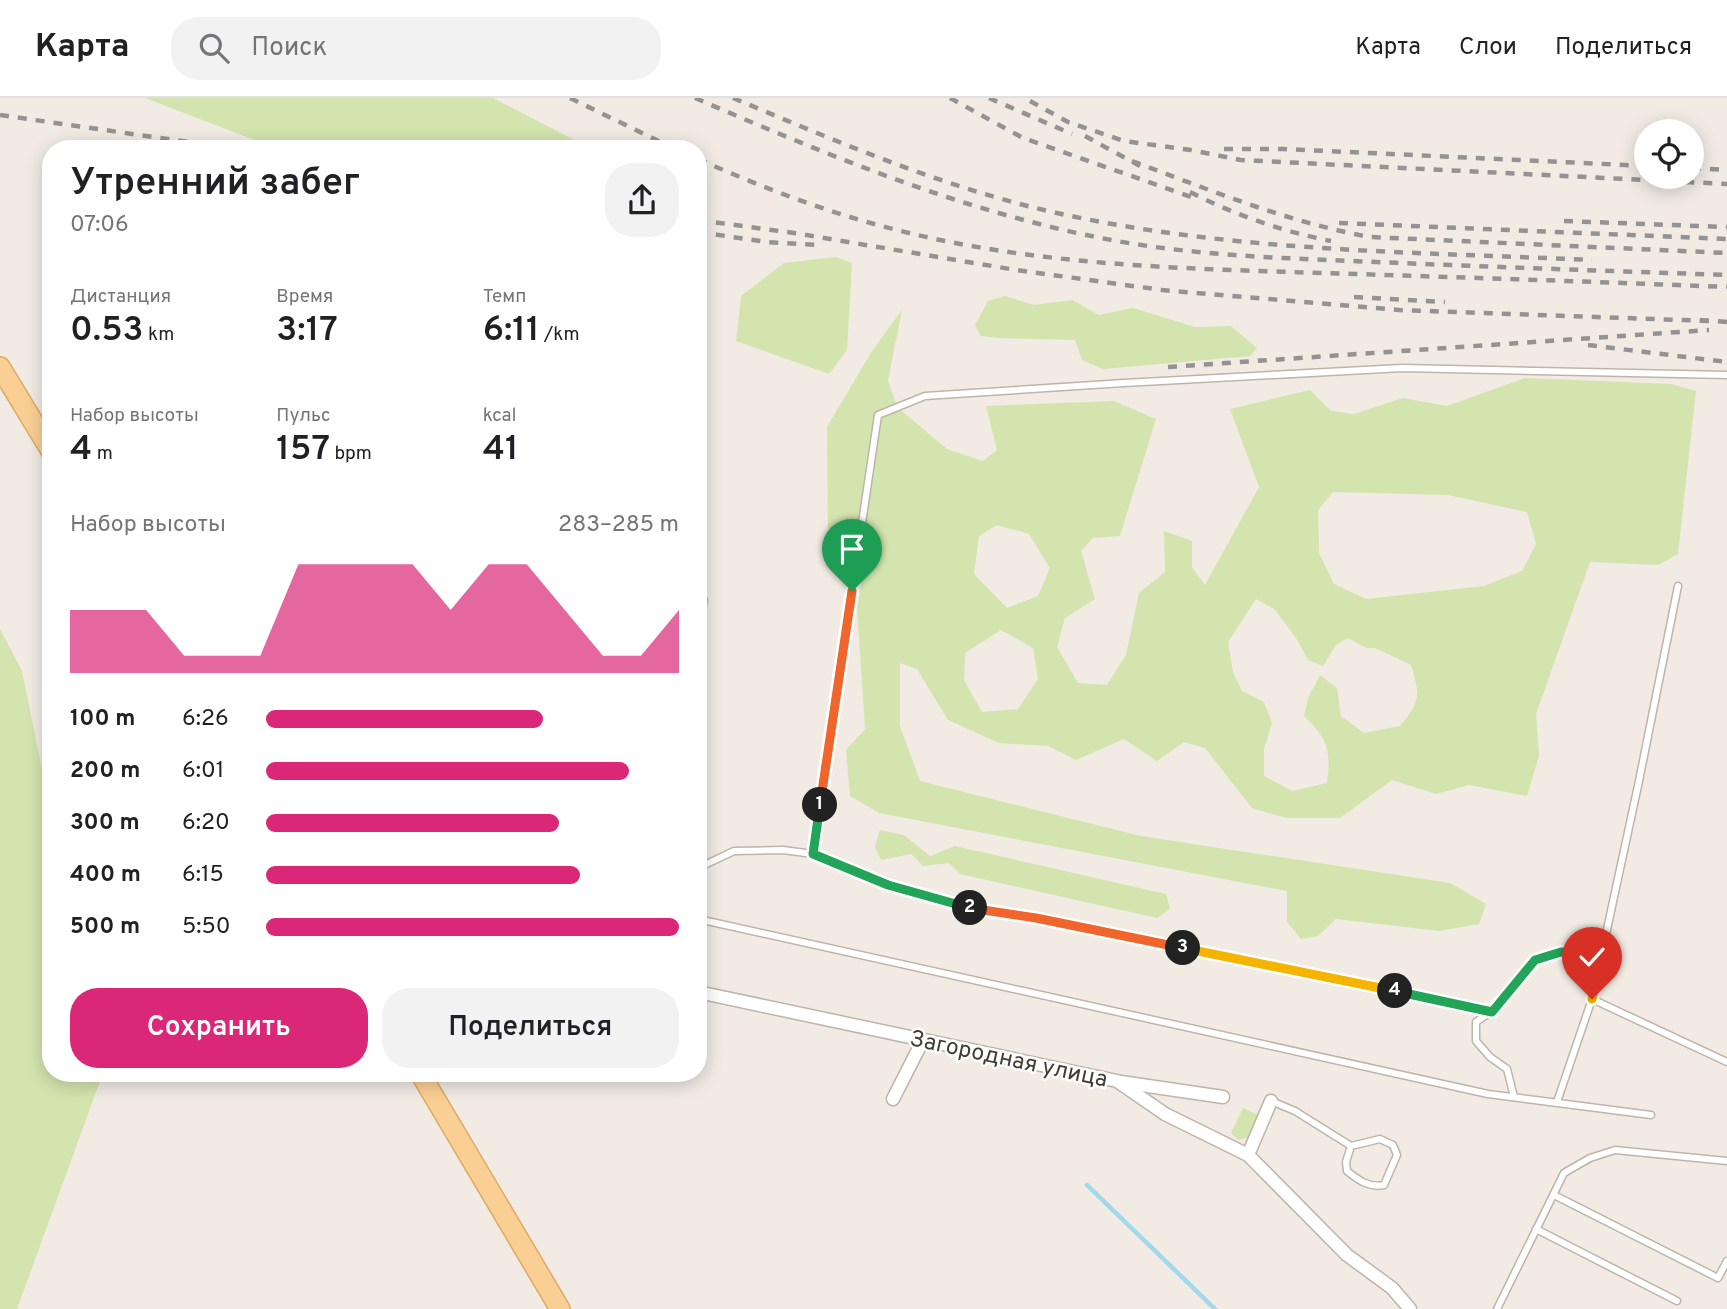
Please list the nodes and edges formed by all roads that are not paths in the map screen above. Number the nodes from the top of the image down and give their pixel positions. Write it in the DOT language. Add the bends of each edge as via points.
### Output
graph roads {
  1 [pos="0,367"];
  2 [pos="1727,375"];
  3 [pos="42,436"];
  4 [pos="1678,586"];
  5 [pos="813,854"];
  6 [pos="707,864"];
  7 [pos="707,921"];
  8 [pos="1602,953"];
  9 [pos="707,994"];
  10 [pos="1592,999"];
  11 [pos="1492,1012"];
  12 [pos="923,1040"];
  13 [pos="1727,1062"];
  14 [pos="1117,1081"];
  15 [pos="426,1082"];
  16 [pos="1223,1097"];
  17 [pos="1514,1097"];
  18 [pos="893,1099"];
  19 [pos="1271,1101"];
  20 [pos="1557,1102"];
  21 [pos="1651,1115"];
  22 [pos="1351,1146"];
  23 [pos="1248,1155"];
  24 [pos="1727,1161"];
  25 [pos="1554,1195"];
  26 [pos="1536,1229"];
  27 [pos="1727,1261"];
  28 [pos="1677,1301"];
  29 [pos="560,1309"];
  30 [pos="1410,1309"];
  31 [pos="1497,1309"];
  1 -- 3 [label="main road"];
  2 -- 5 [label="lane" via="1360,370 925,396 878,415"];
  4 -- 8 [label="lane"];
  5 -- 6 [label="lane" via="734,851"];
  5 -- 11 [label="lane" via="888,885 966,907"];
  7 -- 17 [label="lane"];
  8 -- 10 [label="lane"];
  8 -- 11 [label="lane" via="1561,952 1535,960"];
  9 -- 12 [label="street, Загородная улица"];
  10 -- 13 [label="lane"];
  10 -- 20 [label="lane"];
  11 -- 17 [label="lane" via="1476,1022 1476,1041 1507,1069"];
  12 -- 14 [label="street, Загородная улица"];
  12 -- 18 [label="street"];
  14 -- 16 [label="street"];
  14 -- 23 [label="street, Загородная улица" via="1165,1114"];
  15 -- 29 [label="main road"];
  17 -- 20 [label="lane"];
  19 -- 22 [label="lane"];
  19 -- 23 [label="street"];
  20 -- 21 [label="lane"];
  22 -- 22 [label="lane" via="1347,1171 1375,1187 1384,1185 1397,1155 1393,1145 1380,1139"];
  23 -- 30 [label="street, Загородная улица" via="1347,1255 1392,1288"];
  24 -- 25 [label="lane" via="1615,1150 1564,1173"];
  25 -- 26 [label="lane"];
  25 -- 27 [label="lane" via="1718,1278"];
  26 -- 28 [label="lane"];
  26 -- 31 [label="lane"];
}
